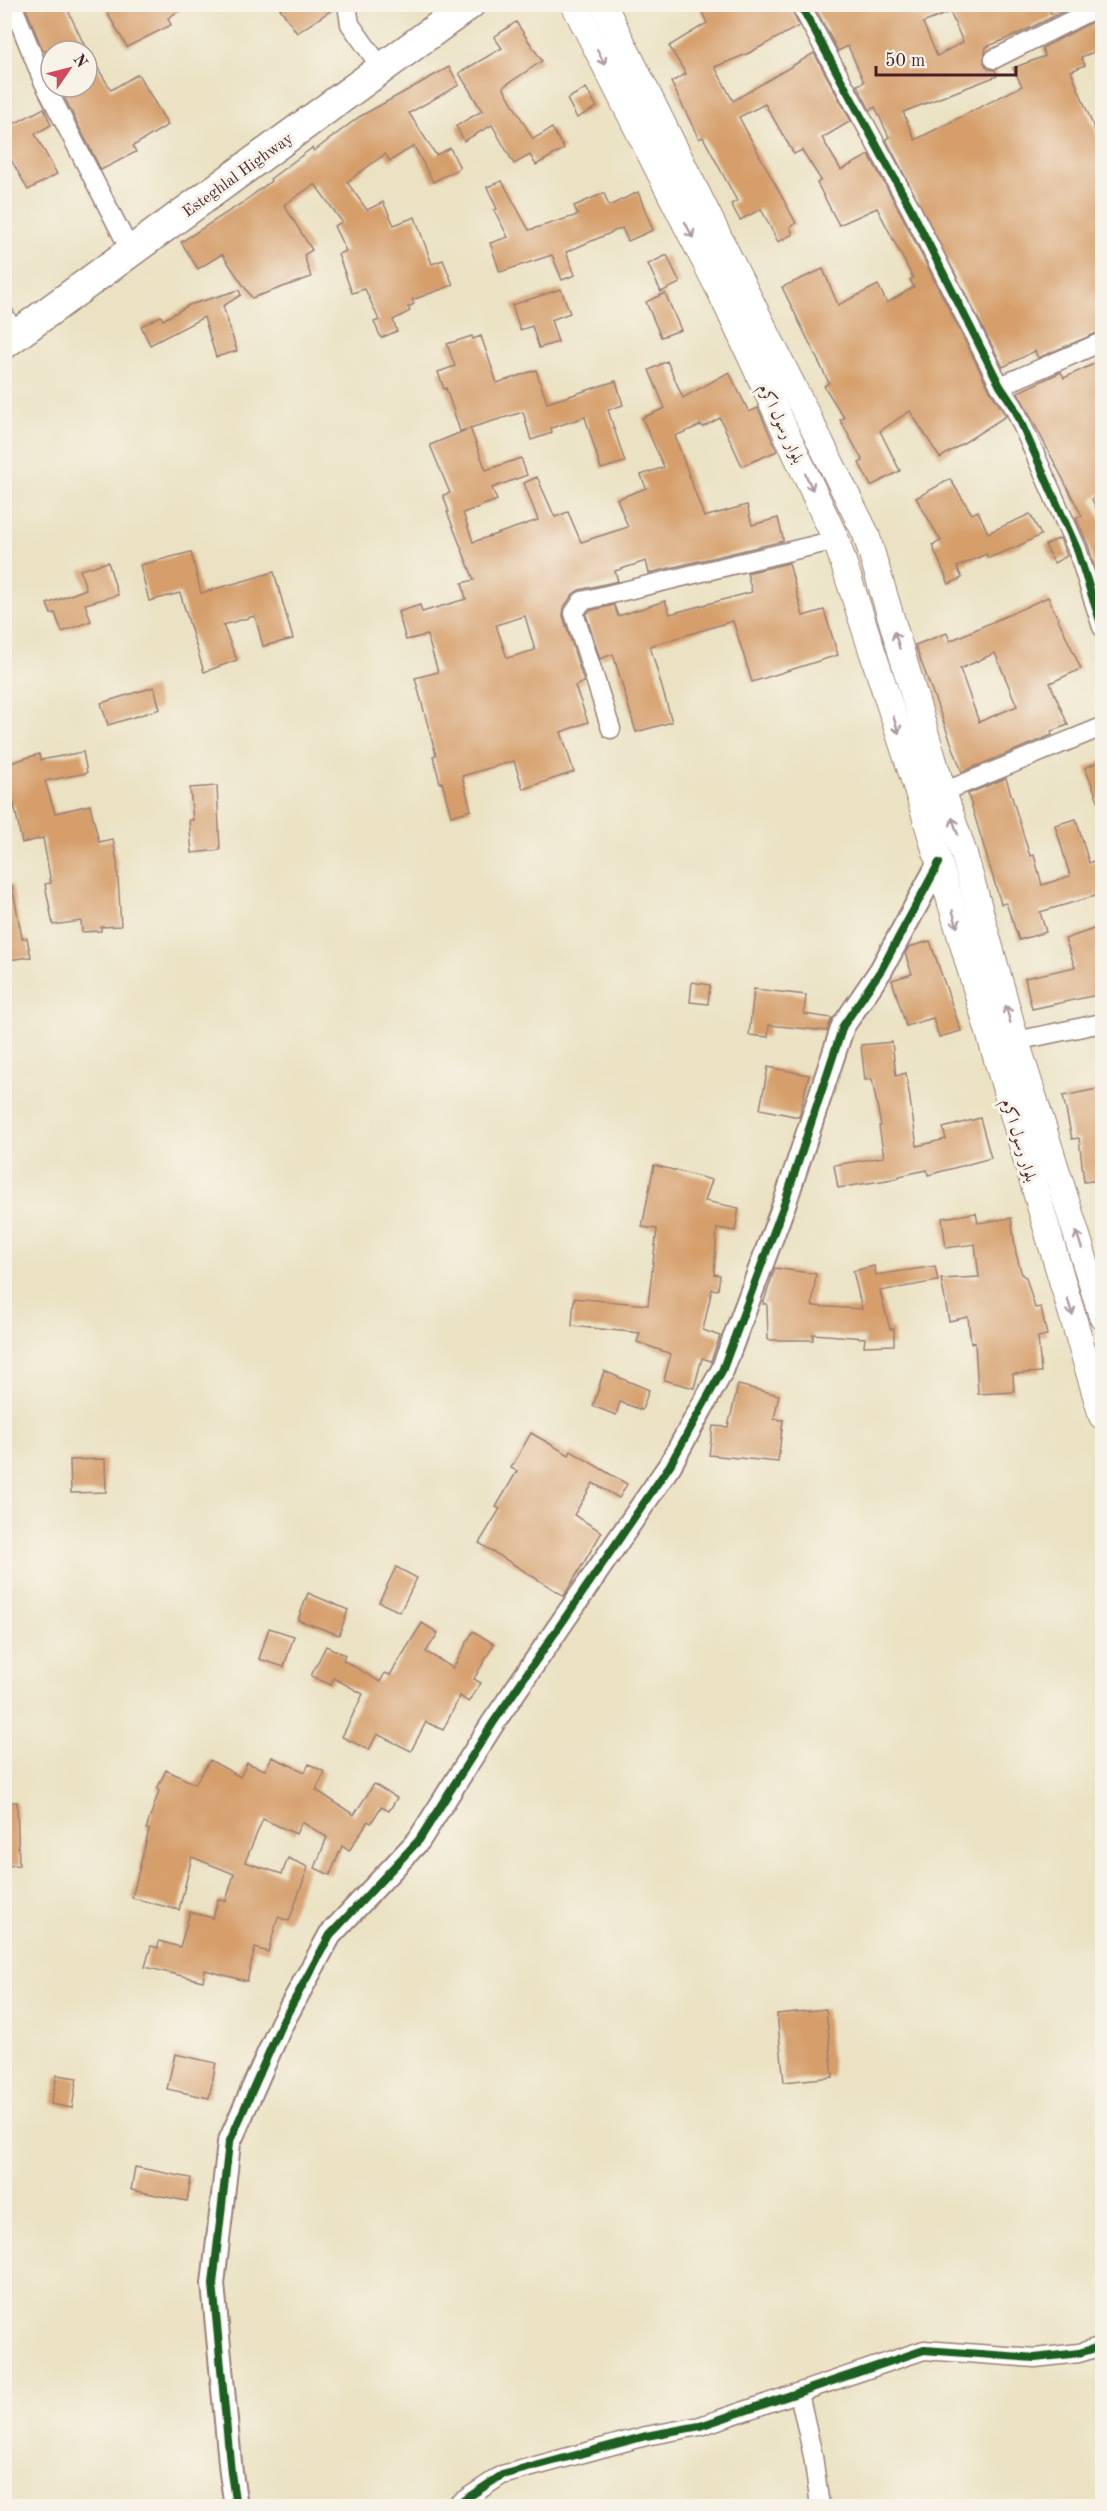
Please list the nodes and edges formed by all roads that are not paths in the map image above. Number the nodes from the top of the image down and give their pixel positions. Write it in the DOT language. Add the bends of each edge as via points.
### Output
graph roads {
  1 [pos="12,4"];
  2 [pos="347,4"];
  3 [pos="470,4"];
  4 [pos="574,4"];
  5 [pos="603,4"];
  6 [pos="800,4"];
  7 [pos="1102,5"];
  8 [pos="994,59"];
  9 [pos="382,69"];
  10 [pos="131,252"];
  11 [pos="8,331"];
  12 [pos="1102,342"];
  13 [pos="1000,386"];
  14 [pos="836,540"];
  15 [pos="1102,627"];
  16 [pos="1102,727"];
  17 [pos="611,729"];
  18 [pos="943,792"];
  19 [pos="964,854"];
  20 [pos="939,863"];
  21 [pos="1102,1023"];
  22 [pos="1016,1041"];
  23 [pos="1102,1316"];
  24 [pos="1102,1416"];
  25 [pos="1102,2346"];
  26 [pos="799,2393"];
  27 [pos="236,2506"];
  28 [pos="455,2506"];
  29 [pos="820,2506"];
  1 -- 10 [label="street" via="43,81"];
  2 -- 9 [label="street" via="350,24"];
  3 -- 9 [label="highway, Esteghlal Highway"];
  4 -- 14 [label="main road, بلوار رسول اکرم, one-way" via="722,296"];
  18 -- 5 [label="main road, بلوار رسول اکرم, one-way" via="866,534"];
  6 -- 13 [label="street" via="911,209"];
  7 -- 8 [label="street"];
  9 -- 10 [label="highway, Esteghlal Highway"];
  10 -- 11 [label="highway, Esteghlal Highway"];
  12 -- 13 [label="street"];
  13 -- 15 [label="street" via="1014,407 1077,549"];
  14 -- 17 [label="street" via="582,601 574,613"];
  14 -- 20 [label="main road, بلوار رسول اکرم, one-way"];
  16 -- 18 [label="street"];
  19 -- 18 [label="main road, بلوار رسول اکرم, one-way"];
  19 -- 20 [label="main road"];
  22 -- 19 [label="main road, بلوار رسول اکرم, one-way"];
  20 -- 24 [label="main road, بلوار رسول اکرم, one-way"];
  20 -- 27 [label="street" via="881,970 843,1026 785,1202 723,1371 670,1464 419,1840 330,1935 282,2023 229,2143 213,2284"];
  21 -- 22 [label="street"];
  23 -- 22 [label="main road, بلوار رسول اکرم, one-way"];
  25 -- 26 [label="street" via="1035,2358 924,2350"];
  26 -- 28 [label="street" via="700,2426 646,2436 502,2475"];
  26 -- 29 [label="street"];
}
